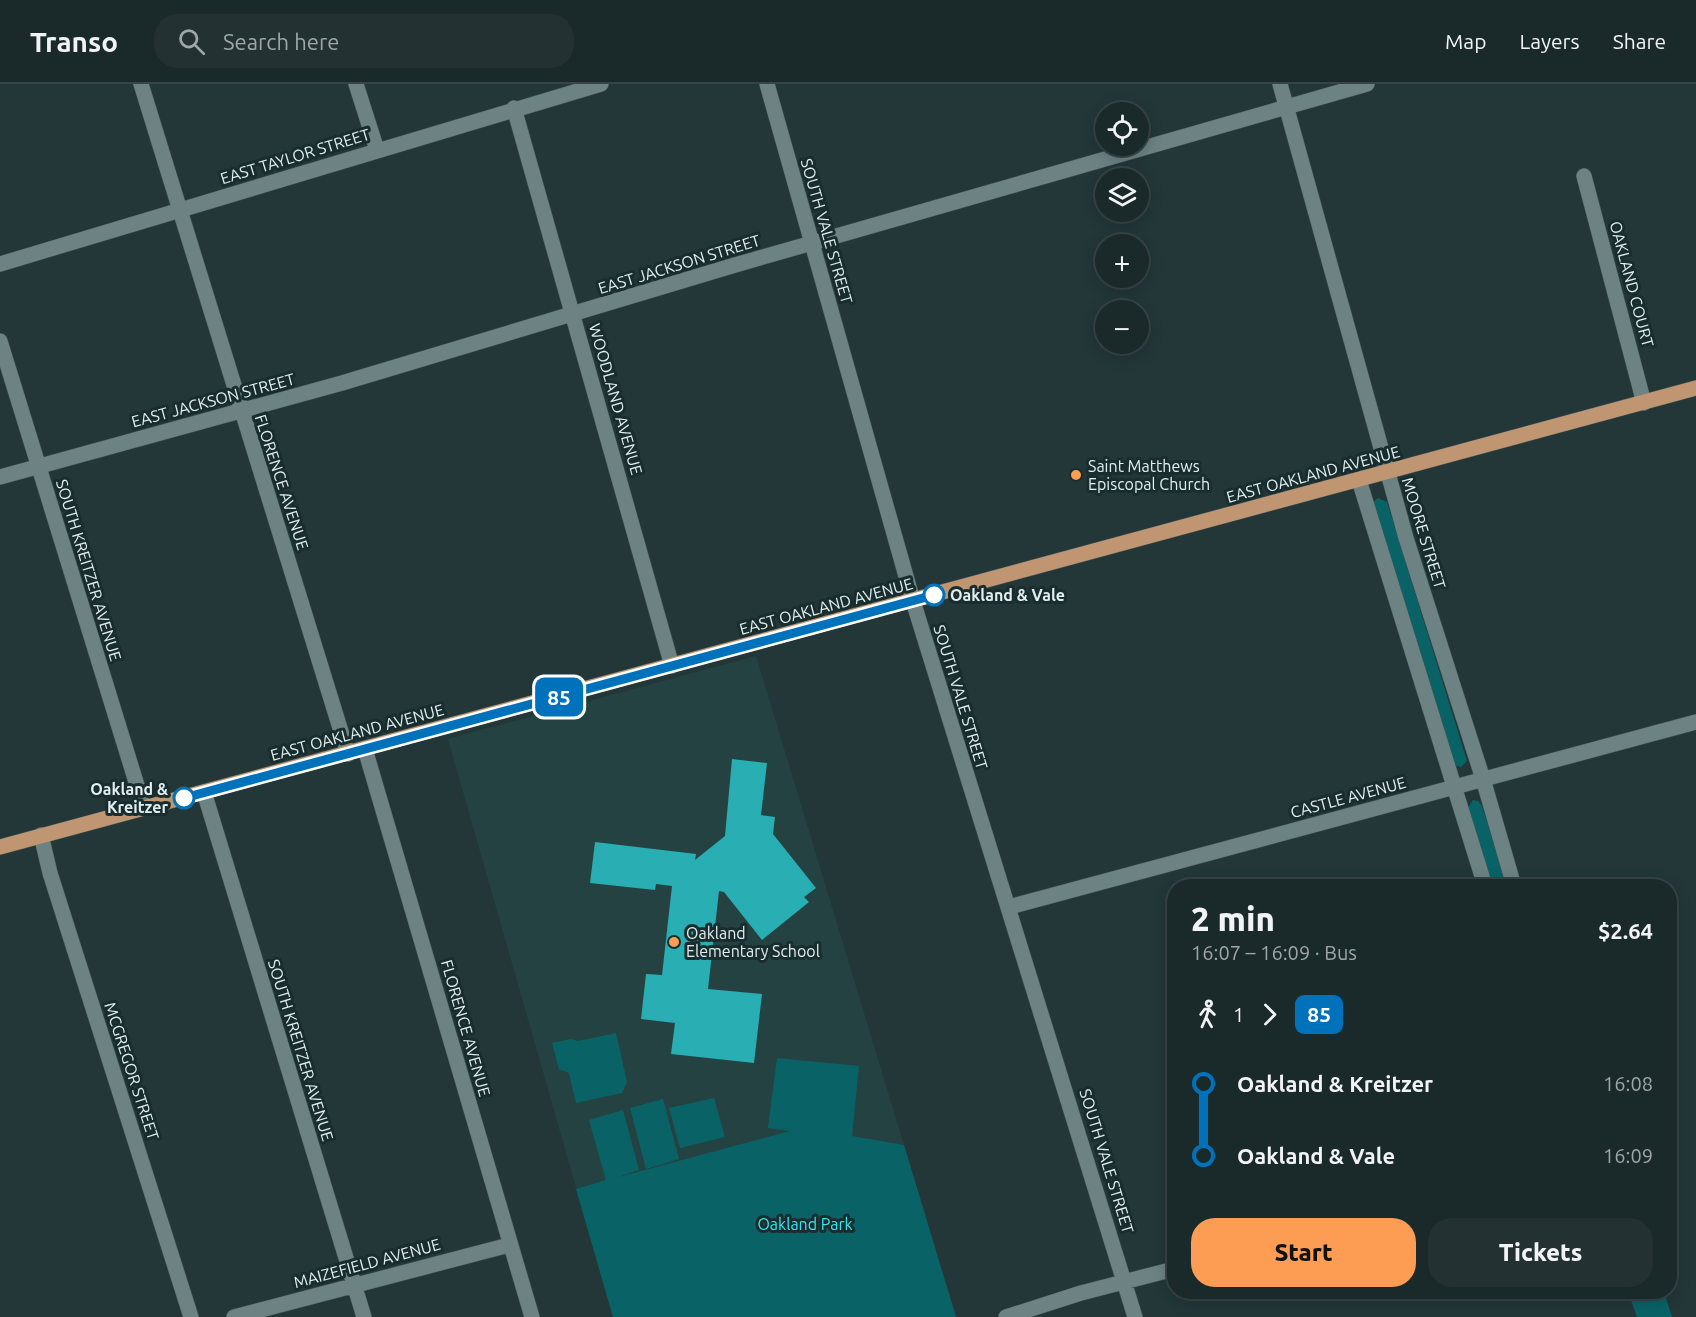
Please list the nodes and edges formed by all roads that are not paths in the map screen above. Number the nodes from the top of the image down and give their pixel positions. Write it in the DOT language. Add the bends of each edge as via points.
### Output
graph roads {
  1 [pos="141,84"];
  2 [pos="356,84"];
  3 [pos="601,84"];
  4 [pos="767,84"];
  5 [pos="1280,84"];
  6 [pos="1367,84"];
  7 [pos="565,89"];
  8 [pos="514,108"];
  9 [pos="1287,108"];
  10 [pos="377,150"];
  11 [pos="1584,176"];
  12 [pos="181,209"];
  13 [pos="811,244"];
  14 [pos="0,264"];
  15 [pos="573,314"];
  16 [pos="0,341"];
  17 [pos="1696,388"];
  18 [pos="1644,403"];
  19 [pos="241,411"];
  20 [pos="38,466"];
  21 [pos="1387,472"];
  22 [pos="0,477"];
  23 [pos="1359,480"];
  24 [pos="913,601"];
  25 [pos="672,666"];
  26 [pos="1696,722"];
  27 [pos="365,749"];
  28 [pos="348,754"];
  29 [pos="1483,779"];
  30 [pos="1454,786"];
  31 [pos="204,792"];
  32 [pos="144,808"];
  33 [pos="41,836"];
  34 [pos="0,847"];
  35 [pos="1483,879"];
  36 [pos="1512,879"];
  37 [pos="1009,907"];
  38 [pos="509,1245"];
  39 [pos="1167,1271"];
  40 [pos="1125,1282"];
  41 [pos="355,1284"];
  42 [pos="191,1317"];
  43 [pos="234,1317"];
  44 [pos="364,1317"];
  45 [pos="531,1317"];
  46 [pos="1006,1317"];
  47 [pos="1135,1317"];
  1 -- 12 [label="street, FLORENCE AVENUE"];
  2 -- 10 [label="street"];
  3 -- 7 [label="street, EAST TAYLOR STREET"];
  4 -- 13 [label="street, SOUTH VALE STREET"];
  5 -- 9 [label="street, MOORE STREET"];
  6 -- 9 [label="street, EAST JACKSON STREET"];
  7 -- 8 [label="street, EAST TAYLOR STREET"];
  8 -- 10 [label="street, EAST TAYLOR STREET"];
  8 -- 15 [label="street, WOODLAND AVENUE"];
  9 -- 13 [label="street, EAST JACKSON STREET"];
  9 -- 21 [label="street, MOORE STREET"];
  10 -- 12 [label="street, EAST TAYLOR STREET"];
  11 -- 18 [label="street, OAKLAND COURT"];
  12 -- 14 [label="street, EAST TAYLOR STREET"];
  12 -- 19 [label="street, FLORENCE AVENUE"];
  13 -- 15 [label="street, EAST JACKSON STREET"];
  13 -- 24 [label="street, SOUTH VALE STREET"];
  15 -- 19 [label="street, EAST JACKSON STREET"];
  15 -- 25 [label="street, WOODLAND AVENUE"];
  16 -- 20 [label="street, SOUTH KREITZER AVENUE"];
  17 -- 18 [label="main road, EAST OAKLAND AVENUE"];
  18 -- 21 [label="main road, EAST OAKLAND AVENUE"];
  19 -- 20 [label="street, EAST JACKSON STREET"];
  19 -- 28 [label="street, FLORENCE AVENUE"];
  20 -- 22 [label="street, EAST JACKSON STREET"];
  20 -- 32 [label="street, SOUTH KREITZER AVENUE"];
  21 -- 23 [label="main road, EAST OAKLAND AVENUE"];
  21 -- 29 [label="street, MOORE STREET"];
  23 -- 24 [label="main road, EAST OAKLAND AVENUE"];
  23 -- 30 [label="street"];
  24 -- 25 [label="main road, EAST OAKLAND AVENUE"];
  24 -- 37 [label="street, SOUTH VALE STREET"];
  25 -- 27 [label="main road, EAST OAKLAND AVENUE"];
  26 -- 29 [label="street, CASTLE AVENUE"];
  27 -- 28 [label="main road, EAST OAKLAND AVENUE"];
  27 -- 38 [label="street, FLORENCE AVENUE"];
  28 -- 31 [label="main road, EAST OAKLAND AVENUE"];
  29 -- 30 [label="street, CASTLE AVENUE"];
  29 -- 36 [label="street, MOORE STREET"];
  30 -- 35 [label="street"];
  30 -- 37 [label="street, CASTLE AVENUE"];
  31 -- 32 [label="main road, EAST OAKLAND AVENUE"];
  31 -- 41 [label="street, SOUTH KREITZER AVENUE"];
  32 -- 33 [label="main road, EAST OAKLAND AVENUE"];
  33 -- 34 [label="main road, EAST OAKLAND AVENUE"];
  33 -- 42 [label="street, MCGREGOR STREET"];
  37 -- 40 [label="street, SOUTH VALE STREET"];
  38 -- 41 [label="street, MAIZEFIELD AVENUE"];
  38 -- 45 [label="street, FLORENCE AVENUE"];
  39 -- 40 [label="street"];
  40 -- 46 [label="street"];
  40 -- 47 [label="street, SOUTH VALE STREET"];
  41 -- 43 [label="street, MAIZEFIELD AVENUE"];
  41 -- 44 [label="street, SOUTH KREITZER AVENUE"];
}
